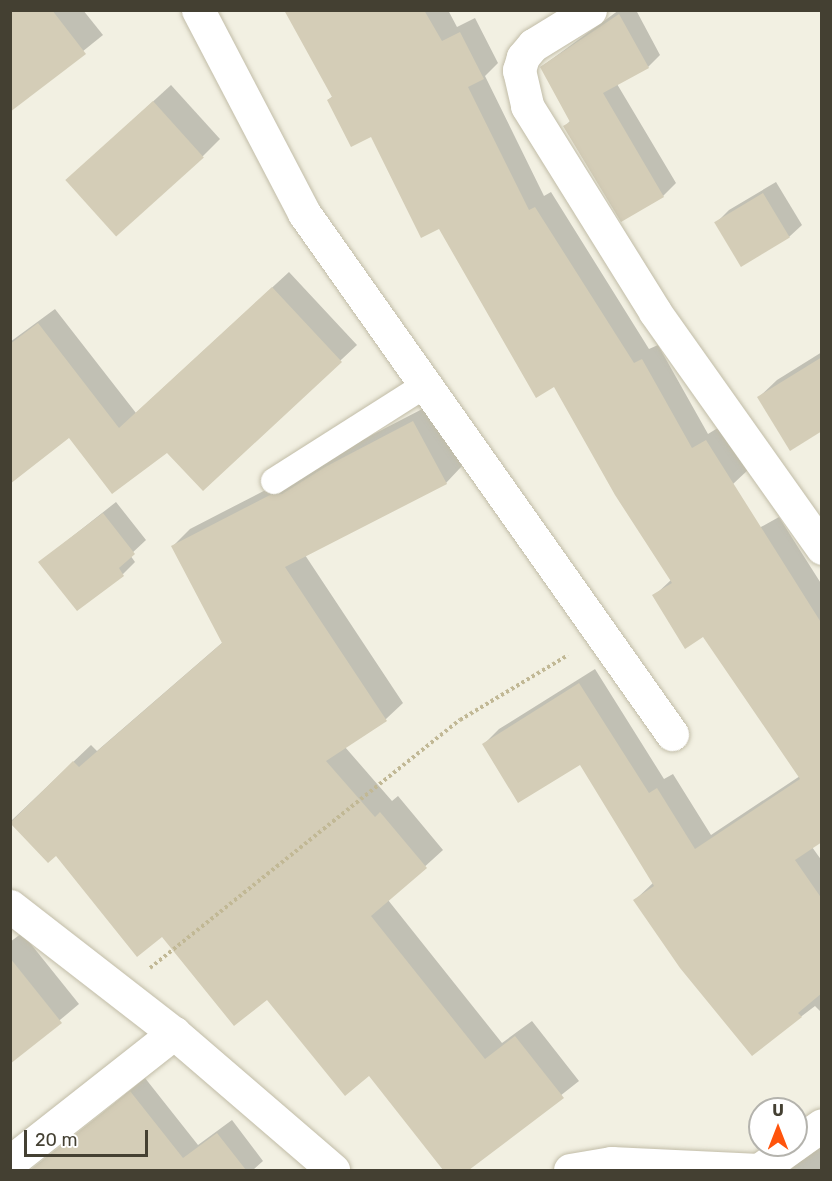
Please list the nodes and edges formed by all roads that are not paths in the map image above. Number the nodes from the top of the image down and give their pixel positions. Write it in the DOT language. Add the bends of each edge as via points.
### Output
graph roads {
  1 [pos="198,10"];
  2 [pos="590,10"];
  3 [pos="427,384"];
  4 [pos="274,481"];
  5 [pos="822,548"];
  6 [pos="672,734"];
  7 [pos="10,906"];
  8 [pos="174,1033"];
  9 [pos="822,1125"];
  10 [pos="10,1162"];
  11 [pos="333,1170"];
  12 [pos="570,1170"];
  1 -- 3 [label="street" via="304,213"];
  2 -- 5 [label="street" via="533,45 523,57 519,70 527,106 655,312"];
  3 -- 4 [label="lane"];
  3 -- 6 [label="street"];
  7 -- 8 [label="street"];
  8 -- 10 [label="street"];
  8 -- 11 [label="street"];
  9 -- 12 [label="street" via="759,1170 611,1163"];
}
